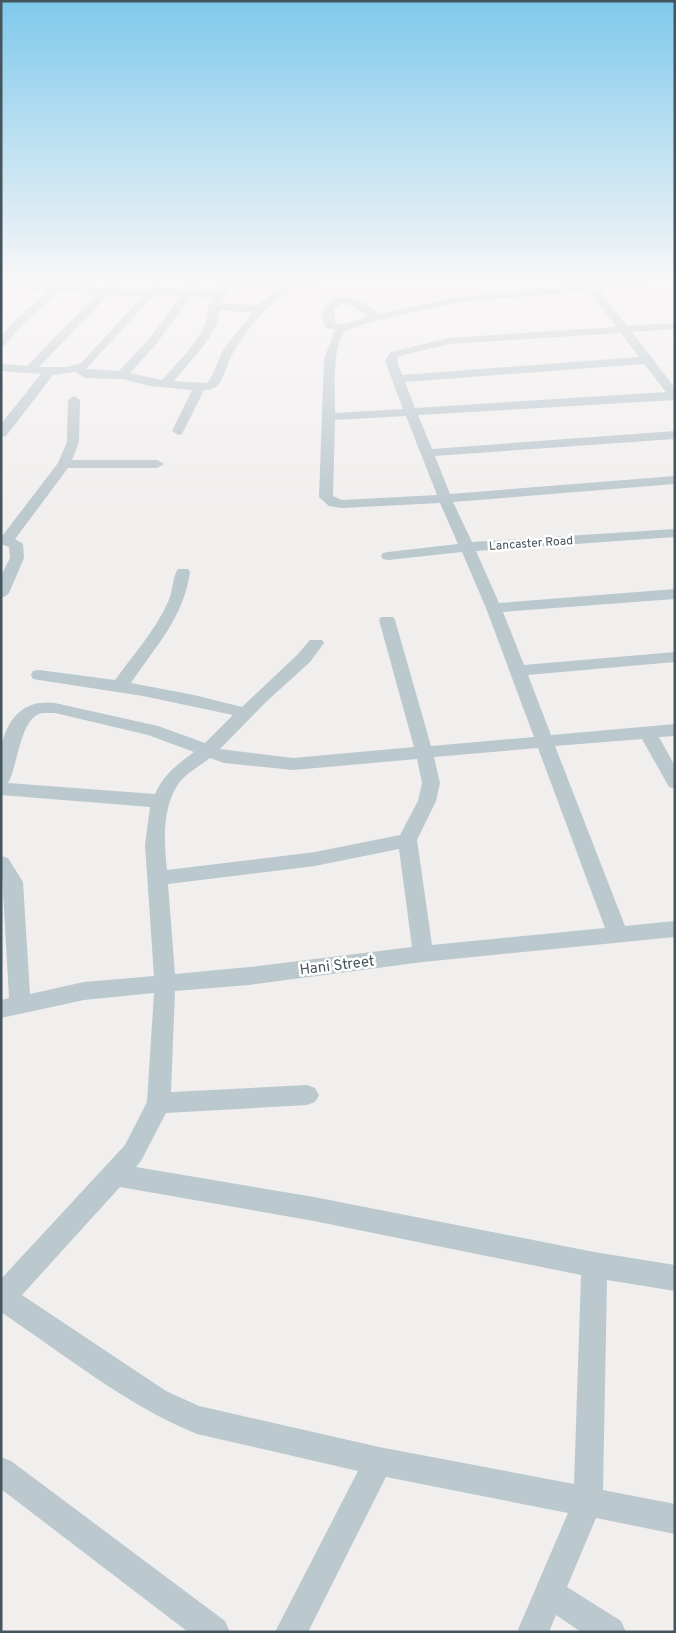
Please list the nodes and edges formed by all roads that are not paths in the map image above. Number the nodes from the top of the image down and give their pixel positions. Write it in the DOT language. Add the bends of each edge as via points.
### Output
graph roads {
  1 [pos="41,359"];
  2 [pos="90,359"];
  3 [pos="136,359"];
  4 [pos="185,359"];
  5 [pos="224,359"];
  6 [pos="330,359"];
  7 [pos="391,359"];
  8 [pos="647,360"];
  9 [pos="2,368"];
  10 [pos="31,369"];
  11 [pos="78,369"];
  12 [pos="51,370"];
  13 [pos="122,375"];
  14 [pos="398,379"];
  15 [pos="165,384"];
  16 [pos="199,388"];
  17 [pos="674,396"];
  18 [pos="74,400"];
  19 [pos="410,412"];
  20 [pos="329,417"];
  21 [pos="178,431"];
  22 [pos="1,433"];
  23 [pos="675,435"];
  24 [pos="428,453"];
  25 [pos="64,464"];
  26 [pos="157,464"];
  27 [pos="675,480"];
  28 [pos="445,499"];
  29 [pos="675,533"];
  30 [pos="4,539"];
  31 [pos="468,547"];
  32 [pos="388,556"];
  33 [pos="183,572"];
  34 [pos="1,593"];
  35 [pos="675,594"];
  36 [pos="494,608"];
  37 [pos="387,620"];
  38 [pos="316,643"];
  39 [pos="675,657"];
  40 [pos="518,671"];
  41 [pos="39,675"];
  42 [pos="120,686"];
  43 [pos="245,713"];
  44 [pos="675,730"];
  45 [pos="648,733"];
  46 [pos="544,742"];
  47 [pos="208,751"];
  48 [pos="424,752"];
  49 [pos="1,778"];
  50 [pos="675,782"];
  51 [pos="1,789"];
  52 [pos="161,801"];
  53 [pos="407,840"];
  54 [pos="1,864"];
  55 [pos="159,878"];
  56 [pos="675,929"];
  57 [pos="618,934"];
  58 [pos="423,954"];
  59 [pos="166,985"];
  60 [pos="11,1007"];
  61 [pos="308,1095"];
  62 [pos="159,1103"];
  63 [pos="115,1175"];
  64 [pos="594,1265"];
  65 [pos="675,1278"];
  66 [pos="4,1290"];
  67 [pos="378,1461"];
  68 [pos="1,1471"];
  69 [pos="588,1501"];
  70 [pos="675,1519"];
  71 [pos="549,1593"];
  72 [pos="214,1632"];
  73 [pos="291,1632"];
  74 [pos="534,1632"];
  75 [pos="610,1632"];
  1 -- 10 [label="street"];
  2 -- 11 [label="street"];
  3 -- 13 [label="street"];
  4 -- 15 [label="street"];
  5 -- 16 [label="street" via="212,385"];
  6 -- 20 [label="street"];
  7 -- 14 [label="street"];
  8 -- 14 [label="street"];
  8 -- 17 [label="street"];
  9 -- 10 [label="street"];
  10 -- 12 [label="street"];
  11 -- 12 [label="street"];
  11 -- 13 [label="street" via="91,374"];
  12 -- 22 [label="street"];
  13 -- 15 [label="street"];
  14 -- 19 [label="street"];
  15 -- 16 [label="street"];
  16 -- 21 [label="street"];
  17 -- 19 [label="street"];
  18 -- 25 [label="street" via="73,442"];
  19 -- 20 [label="street"];
  19 -- 24 [label="street"];
  20 -- 28 [label="street" via="326,493 329,500 342,504"];
  23 -- 24 [label="street"];
  24 -- 28 [label="street"];
  25 -- 26 [label="street"];
  25 -- 30 [label="street"];
  27 -- 28 [label="street"];
  28 -- 31 [label="street"];
  29 -- 31 [label="street, Lancaster Road"];
  30 -- 34 [label="street" via="16,544 18,552"];
  31 -- 32 [label="street, Lancaster Road"];
  31 -- 36 [label="street"];
  33 -- 42 [label="street" via="179,592 162,624"];
  35 -- 36 [label="street"];
  36 -- 40 [label="street"];
  37 -- 48 [label="street"];
  38 -- 43 [label="street"];
  39 -- 40 [label="street"];
  40 -- 46 [label="street"];
  41 -- 42 [label="street"];
  42 -- 43 [label="street" via="204,701"];
  43 -- 47 [label="street"];
  44 -- 45 [label="street"];
  45 -- 46 [label="street"];
  45 -- 50 [label="street"];
  46 -- 48 [label="street"];
  46 -- 57 [label="street"];
  47 -- 48 [label="street" via="240,760 293,764"];
  47 -- 49 [label="street" via="152,730 40,707 31,710 24,718"];
  47 -- 52 [label="street" via="177,774"];
  48 -- 53 [label="street" via="431,791"];
  51 -- 52 [label="street"];
  52 -- 55 [label="street" via="155,845"];
  53 -- 55 [label="street" via="344,854"];
  53 -- 58 [label="street"];
  54 -- 60 [label="street" via="14,882"];
  55 -- 59 [label="street"];
  56 -- 57 [label="street, Hani Street"];
  57 -- 58 [label="street, Hani Street"];
  58 -- 59 [label="street, Hani Street"];
  59 -- 60 [label="street, Hani Street" via="84,991"];
  59 -- 62 [label="street"];
  61 -- 62 [label="street"];
  62 -- 63 [label="street" via="133,1153"];
  63 -- 64 [label="street" via="314,1209"];
  63 -- 66 [label="street"];
  64 -- 65 [label="street"];
  64 -- 69 [label="street"];
  66 -- 67 [label="street" via="156,1401 176,1412 224,1428"];
  67 -- 69 [label="street"];
  67 -- 73 [label="street"];
  68 -- 72 [label="street"];
  69 -- 70 [label="street"];
  69 -- 71 [label="street"];
  71 -- 74 [label="street"];
  71 -- 75 [label="street"];
}
